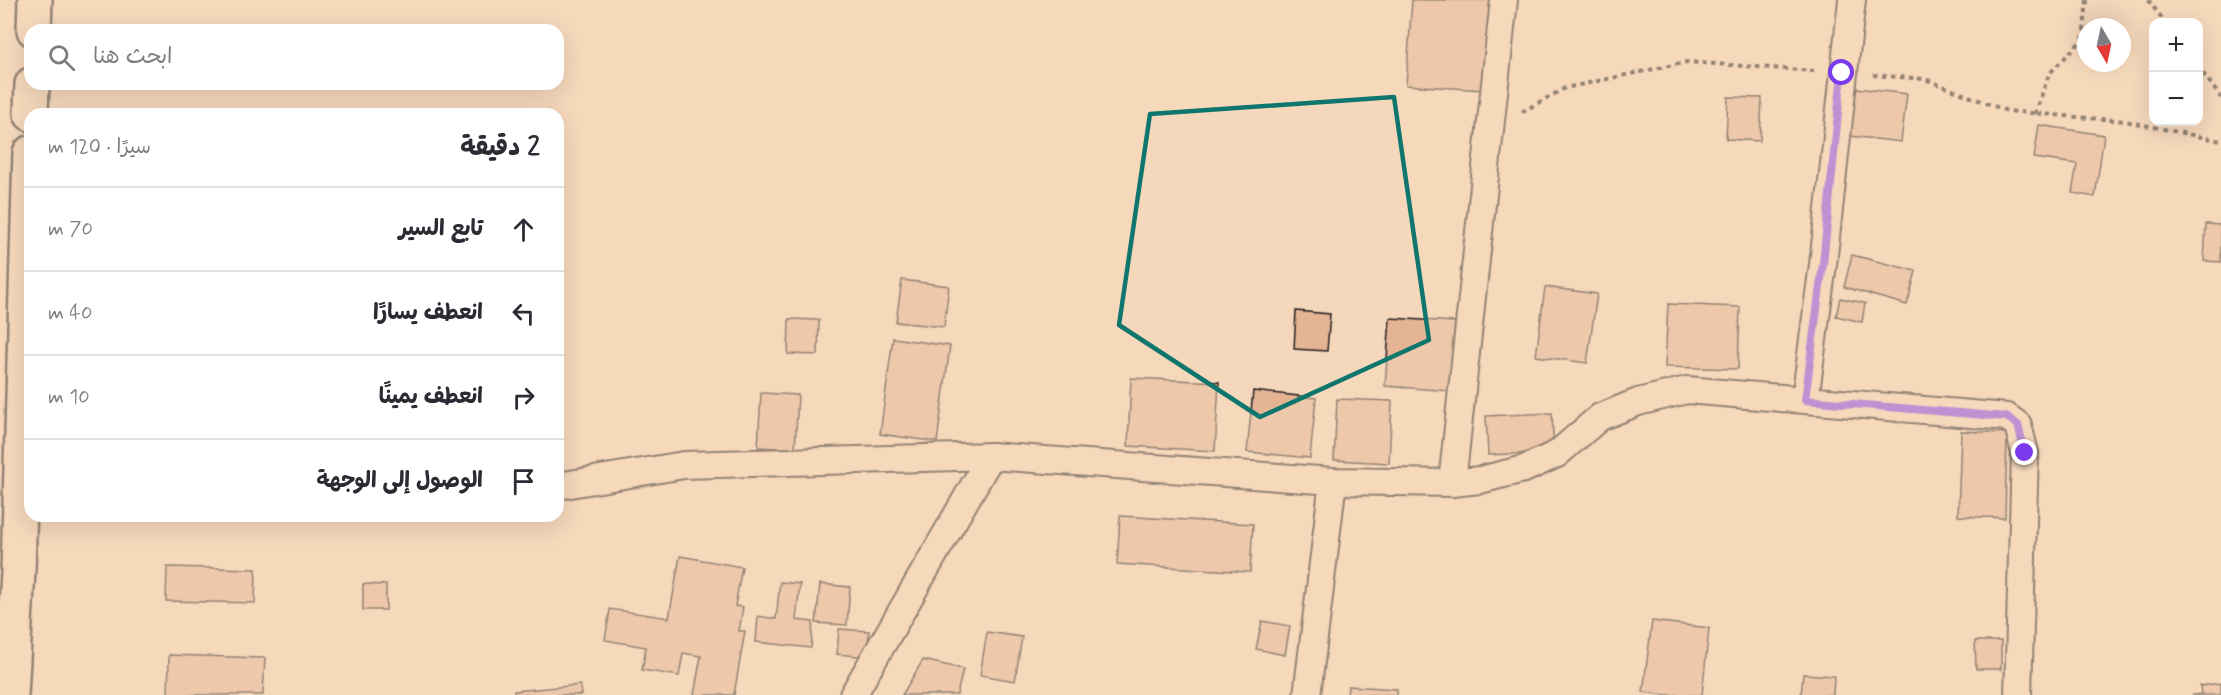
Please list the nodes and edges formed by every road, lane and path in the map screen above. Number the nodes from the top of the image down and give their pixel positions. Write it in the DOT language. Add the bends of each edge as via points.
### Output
graph roads {
  1 [pos="34,0"];
  2 [pos="1504,0"];
  3 [pos="1852,0"];
  4 [pos="2087,0"];
  5 [pos="2148,0"];
  6 [pos="2161,18"];
  7 [pos="34,24"];
  8 [pos="2203,72"];
  9 [pos="32,90"];
  10 [pos="2221,98"];
  11 [pos="31,108"];
  12 [pos="2035,114"];
  13 [pos="24,362"];
  14 [pos="1805,400"];
  15 [pos="992,456"];
  16 [pos="1333,481"];
  17 [pos="1452,483"];
  18 [pos="564,485"];
  19 [pos="11,695"];
  20 [pos="853,695"];
  21 [pos="1306,695"];
  22 [pos="2018,695"];
  1 -- 7 [label="street"];
  2 -- 17 [label="street"];
  3 -- 14 [label="street"];
  4 -- 12 [label="path" via="2083,39 2049,74"];
  5 -- 6 [label="path"];
  8 -- 10 [label="path"];
  9 -- 11 [label="street"];
  13 -- 19 [label="street"];
  14 -- 17 [label="street" via="1687,390 1638,402 1600,417 1557,454 1524,470"];
  14 -- 22 [label="street" via="2007,417 2018,425 2025,453"];
  15 -- 16 [label="street"];
  15 -- 18 [label="street" via="684,465"];
  15 -- 20 [label="street"];
  16 -- 17 [label="street"];
  16 -- 21 [label="street"];
}
